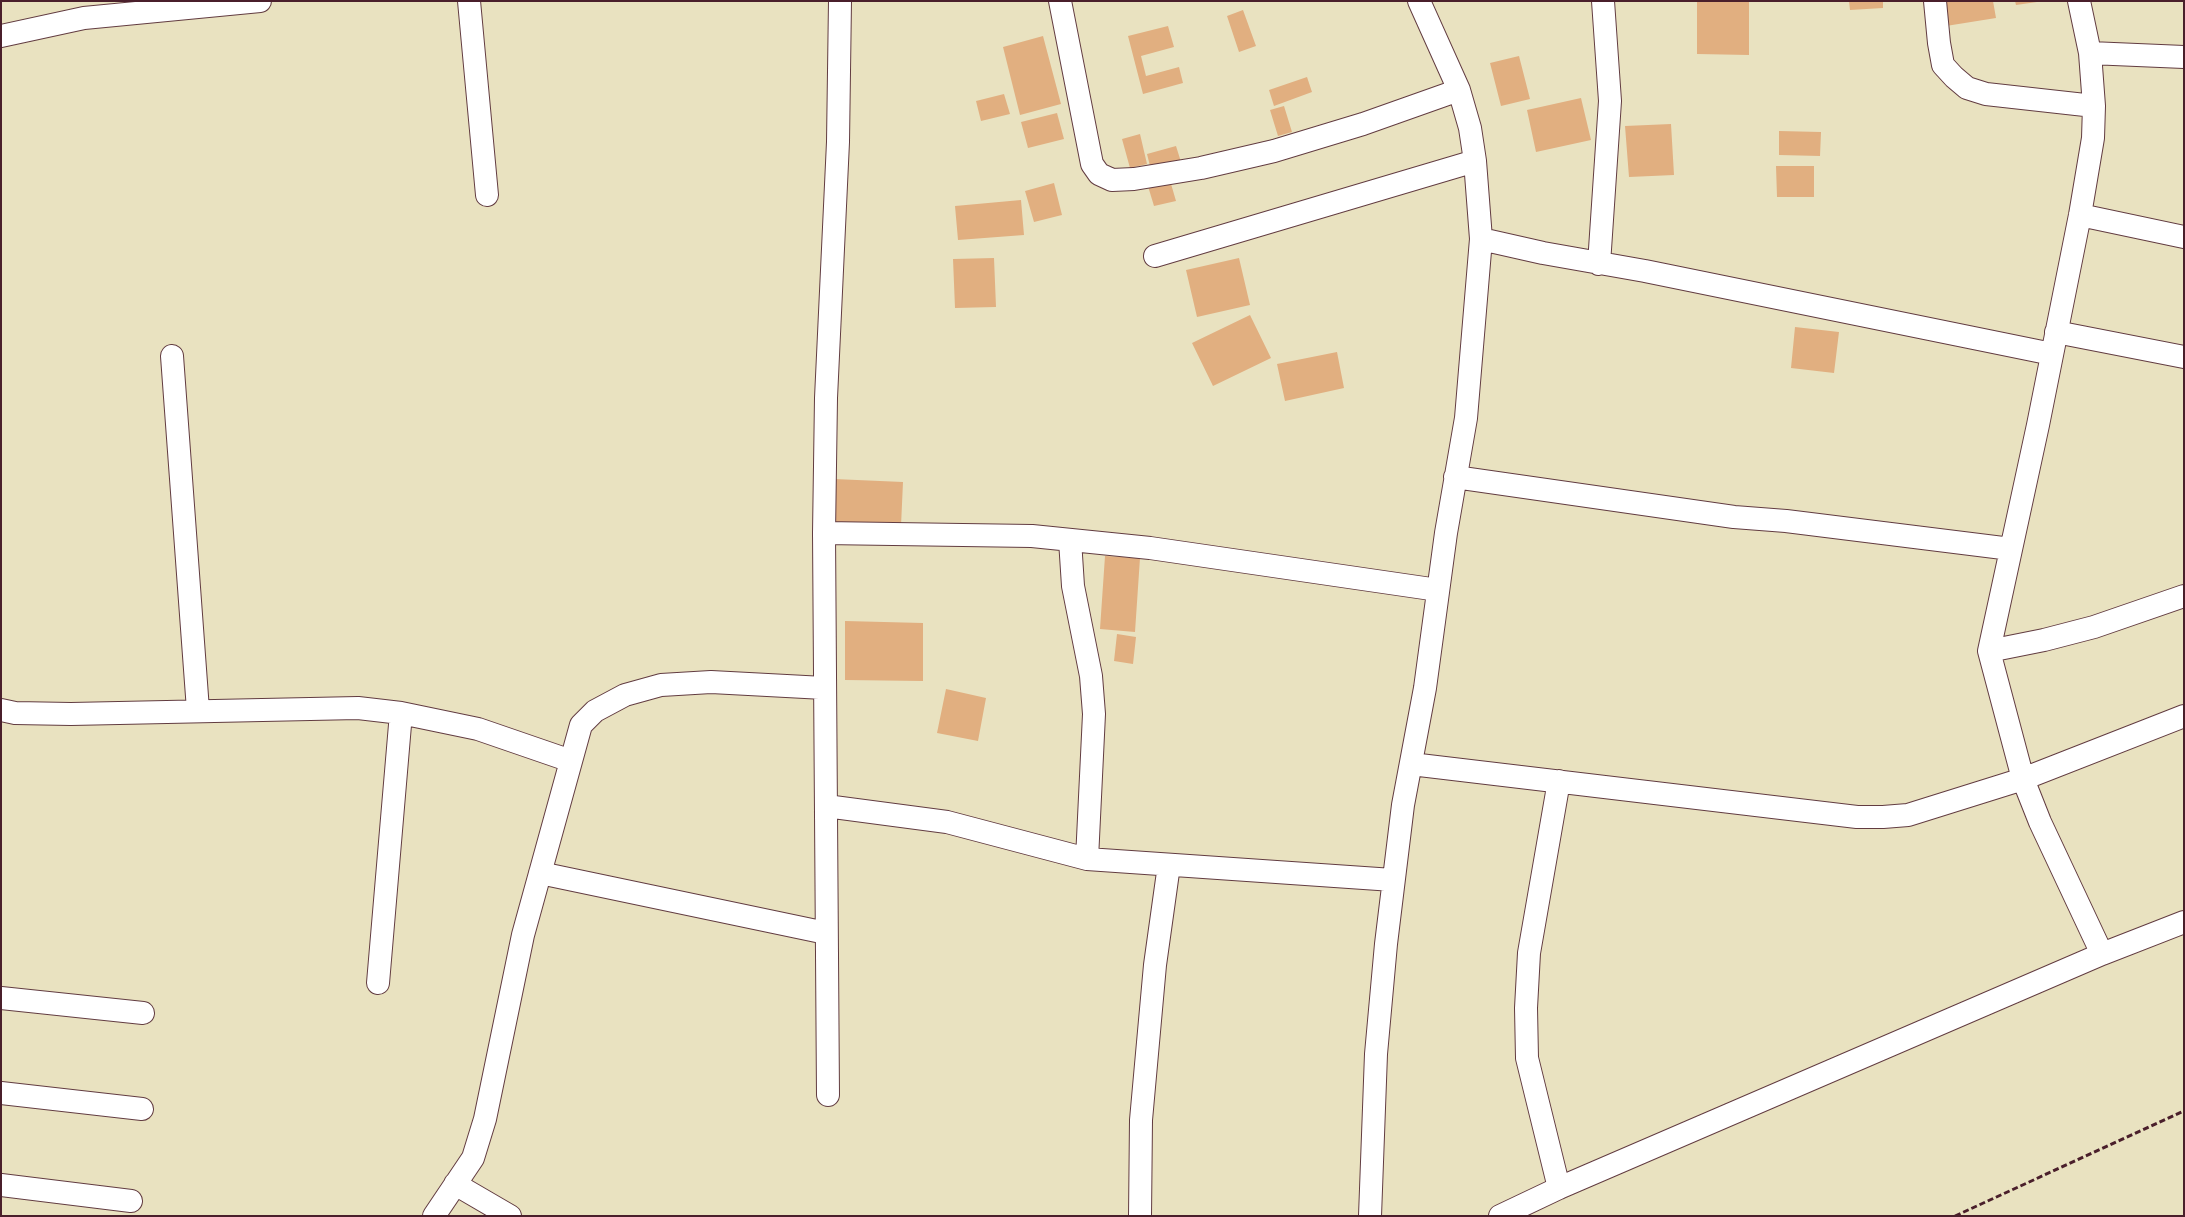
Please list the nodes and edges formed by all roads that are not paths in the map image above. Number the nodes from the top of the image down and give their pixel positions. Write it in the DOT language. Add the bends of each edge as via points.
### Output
graph roads {
  1 [pos="260,1"];
  2 [pos="469,1"];
  3 [pos="840,1"];
  4 [pos="1060,1"];
  5 [pos="1419,1"];
  6 [pos="1603,1"];
  7 [pos="1935,1"];
  8 [pos="2079,1"];
  9 [pos="83,10"];
  10 [pos="1,36"];
  11 [pos="2090,53"];
  12 [pos="2184,57"];
  13 [pos="1459,90"];
  14 [pos="2094,106"];
  15 [pos="1476,161"];
  16 [pos="488,195"];
  17 [pos="2080,215"];
  18 [pos="2184,237"];
  19 [pos="1481,239"];
  20 [pos="1155,256"];
  21 [pos="1599,264"];
  22 [pos="2056,332"];
  23 [pos="2052,354"];
  24 [pos="172,356"];
  25 [pos="2184,357"];
  26 [pos="1454,477"];
  27 [pos="824,533"];
  28 [pos="1070,540"];
  29 [pos="2011,549"];
  30 [pos="1438,590"];
  31 [pos="2184,596"];
  32 [pos="1989,651"];
  33 [pos="824,688"];
  34 [pos="1,710"];
  35 [pos="198,710"];
  36 [pos="402,713"];
  37 [pos="2184,716"];
  38 [pos="571,761"];
  39 [pos="1411,764"];
  40 [pos="2023,779"];
  41 [pos="1559,781"];
  42 [pos="826,806"];
  43 [pos="1087,859"];
  44 [pos="1168,866"];
  45 [pos="540,873"];
  46 [pos="1393,880"];
  47 [pos="2184,922"];
  48 [pos="826,933"];
  49 [pos="2102,954"];
  50 [pos="378,983"];
  51 [pos="1,998"];
  52 [pos="143,1013"];
  53 [pos="1,1093"];
  54 [pos="828,1095"];
  55 [pos="142,1109"];
  56 [pos="455,1184"];
  57 [pos="1,1185"];
  58 [pos="1559,1188"];
  59 [pos="131,1201"];
  60 [pos="434,1216"];
  61 [pos="510,1216"];
  62 [pos="1140,1216"];
  63 [pos="1370,1216"];
  64 [pos="1500,1216"];
  1 -- 9 [label="street"];
  2 -- 16 [label="street"];
  3 -- 27 [label="street" via="838,142 826,398"];
  4 -- 13 [label="street" via="1092,164 1099,174 1112,180 1202,168 1274,151 1363,124"];
  5 -- 13 [label="street"];
  6 -- 21 [label="street" via="1610,101"];
  7 -- 14 [label="street" via="1943,65 1967,88 1986,94"];
  8 -- 11 [label="street"];
  9 -- 10 [label="street"];
  11 -- 12 [label="street"];
  11 -- 14 [label="street"];
  13 -- 15 [label="street"];
  14 -- 17 [label="street" via="2093,138"];
  15 -- 19 [label="street"];
  15 -- 20 [label="street"];
  17 -- 18 [label="street"];
  17 -- 22 [label="street"];
  19 -- 21 [label="street"];
  19 -- 26 [label="street" via="1466,418"];
  21 -- 23 [label="street" via="1645,271"];
  22 -- 23 [label="street"];
  22 -- 25 [label="street"];
  23 -- 29 [label="street"];
  24 -- 35 [label="street"];
  26 -- 29 [label="street" via="1734,517"];
  26 -- 30 [label="street"];
  27 -- 28 [label="street" via="1032,536"];
  27 -- 33 [label="street"];
  28 -- 30 [label="street" via="1150,548"];
  28 -- 43 [label="street" via="1073,586 1091,676 1094,714"];
  29 -- 32 [label="street"];
  30 -- 39 [label="street" via="1425,688"];
  31 -- 32 [label="street" via="2094,627"];
  32 -- 40 [label="street"];
  33 -- 38 [label="street" via="711,682 662,685 625,695 596,711 581,725"];
  33 -- 42 [label="street"];
  34 -- 35 [label="street" via="15,713 71,714"];
  35 -- 36 [label="street" via="358,708"];
  36 -- 38 [label="street" via="478,729"];
  36 -- 50 [label="street"];
  37 -- 40 [label="street"];
  38 -- 45 [label="street"];
  39 -- 41 [label="street"];
  39 -- 46 [label="street"];
  40 -- 41 [label="street" via="1908,815 1863,817"];
  40 -- 49 [label="street" via="2040,822"];
  41 -- 58 [label="street" via="1530,953 1526,1008 1527,1058"];
  42 -- 43 [label="street" via="947,822"];
  42 -- 48 [label="street"];
  43 -- 44 [label="street"];
  44 -- 46 [label="street"];
  44 -- 62 [label="street" via="1155,965 1142,1112"];
  45 -- 48 [label="street"];
  45 -- 56 [label="street" via="522,935 485,1119 473,1158"];
  46 -- 63 [label="street" via="1376,1054"];
  47 -- 49 [label="street"];
  48 -- 54 [label="street"];
  49 -- 58 [label="street"];
  51 -- 52 [label="street"];
  53 -- 55 [label="street"];
  56 -- 60 [label="street"];
  56 -- 61 [label="street"];
  57 -- 59 [label="street"];
  58 -- 64 [label="street"];
}
